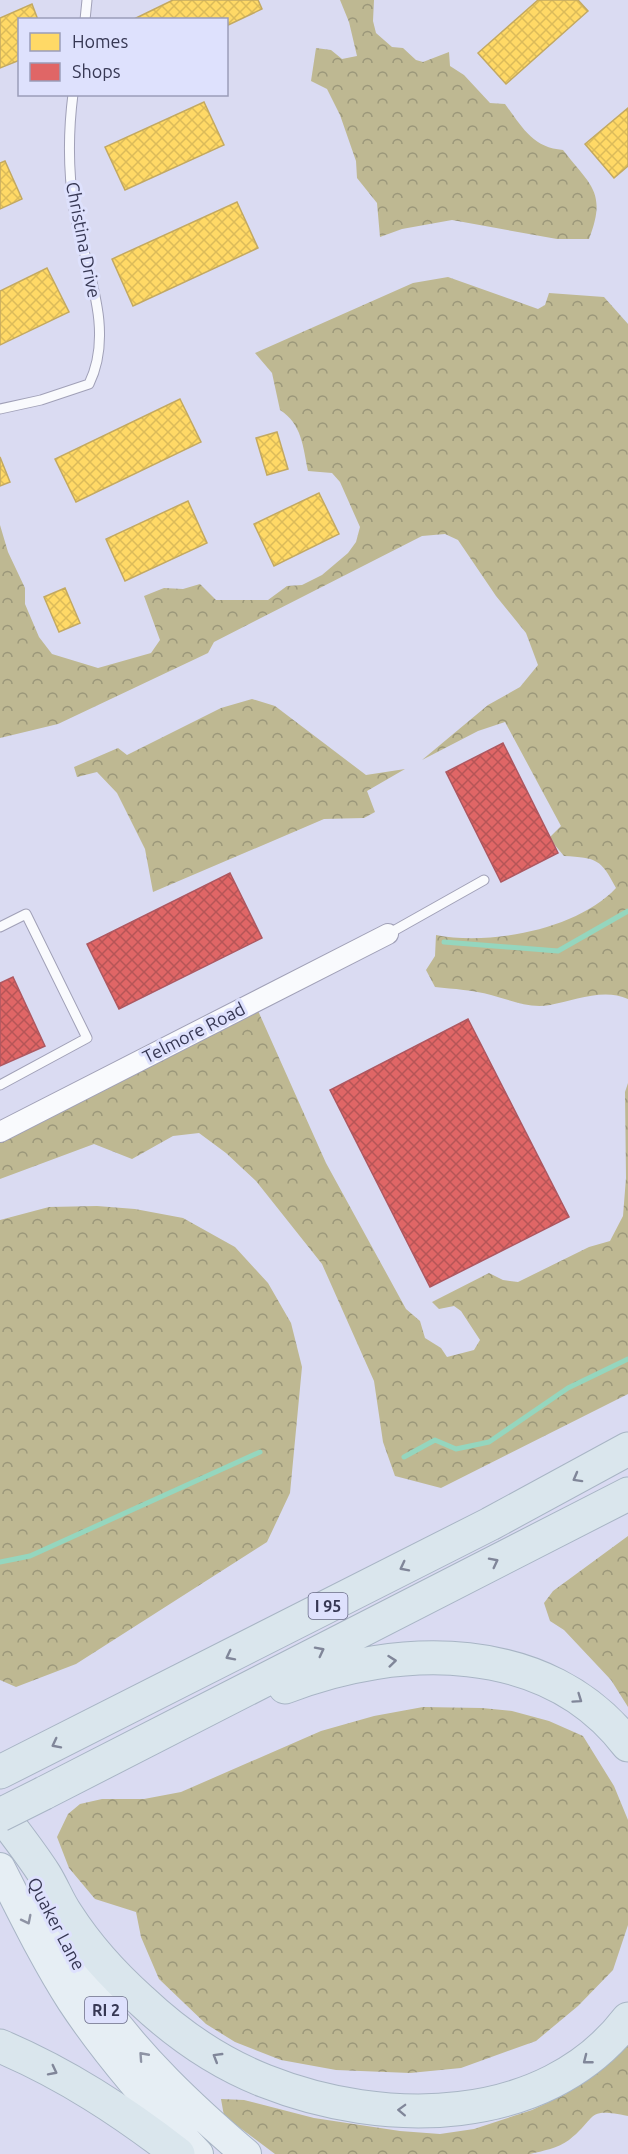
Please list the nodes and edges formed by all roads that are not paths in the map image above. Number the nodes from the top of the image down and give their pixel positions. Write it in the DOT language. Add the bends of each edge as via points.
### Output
graph roads {
  1 [pos="87,0"];
  2 [pos="85,18"];
  3 [pos="73,96"];
  4 [pos="0,409"];
  5 [pos="484,880"];
  6 [pos="0,927"];
  7 [pos="388,934"];
  8 [pos="0,1085"];
  9 [pos="0,1132"];
  10 [pos="628,1449"];
  11 [pos="628,1494"];
  12 [pos="628,1745"];
  13 [pos="13,1766"];
  14 [pos="44,1793"];
  15 [pos="0,1815"];
  16 [pos="0,1868"];
  17 [pos="628,2019"];
  18 [pos="0,2046"];
  19 [pos="178,2154"];
  20 [pos="198,2154"];
  21 [pos="246,2154"];
  1 -- 2 [label="lane"];
  3 -- 4 [label="lane, Christina Drive" via="70,169 99,321 95,369 89,384"];
  5 -- 7 [label="lane"];
  6 -- 8 [label="lane" via="26,914 87,1038"];
  7 -- 9 [label="street, Telmore Road"];
  10 -- 13 [label="highway, I 95, one-way" via="490,1524"];
  14 -- 11 [label="highway, I 95, one-way"];
  14 -- 12 [label="highway, one-way" via="287,1686 359,1666 412,1659 464,1658 540,1677 588,1706"];
  14 -- 15 [label="highway, I 95, bridge"];
  17 -- 15 [label="highway, one-way" via="594,2055 562,2077 526,2094 493,2103 439,2110 389,2110 290,2090 222,2061 179,2032 133,1993 80,1934 46,1876"];
  21 -- 15 [label="main road, Quaker Lane / RI 2, one-way" via="154,2068 97,1998 64,1943"];
  16 -- 20 [label="main road, Quaker Lane / RI 2, one-way" via="54,1972 84,2018 127,2075"];
  18 -- 19 [label="highway, one-way" via="97,2095"];
}
